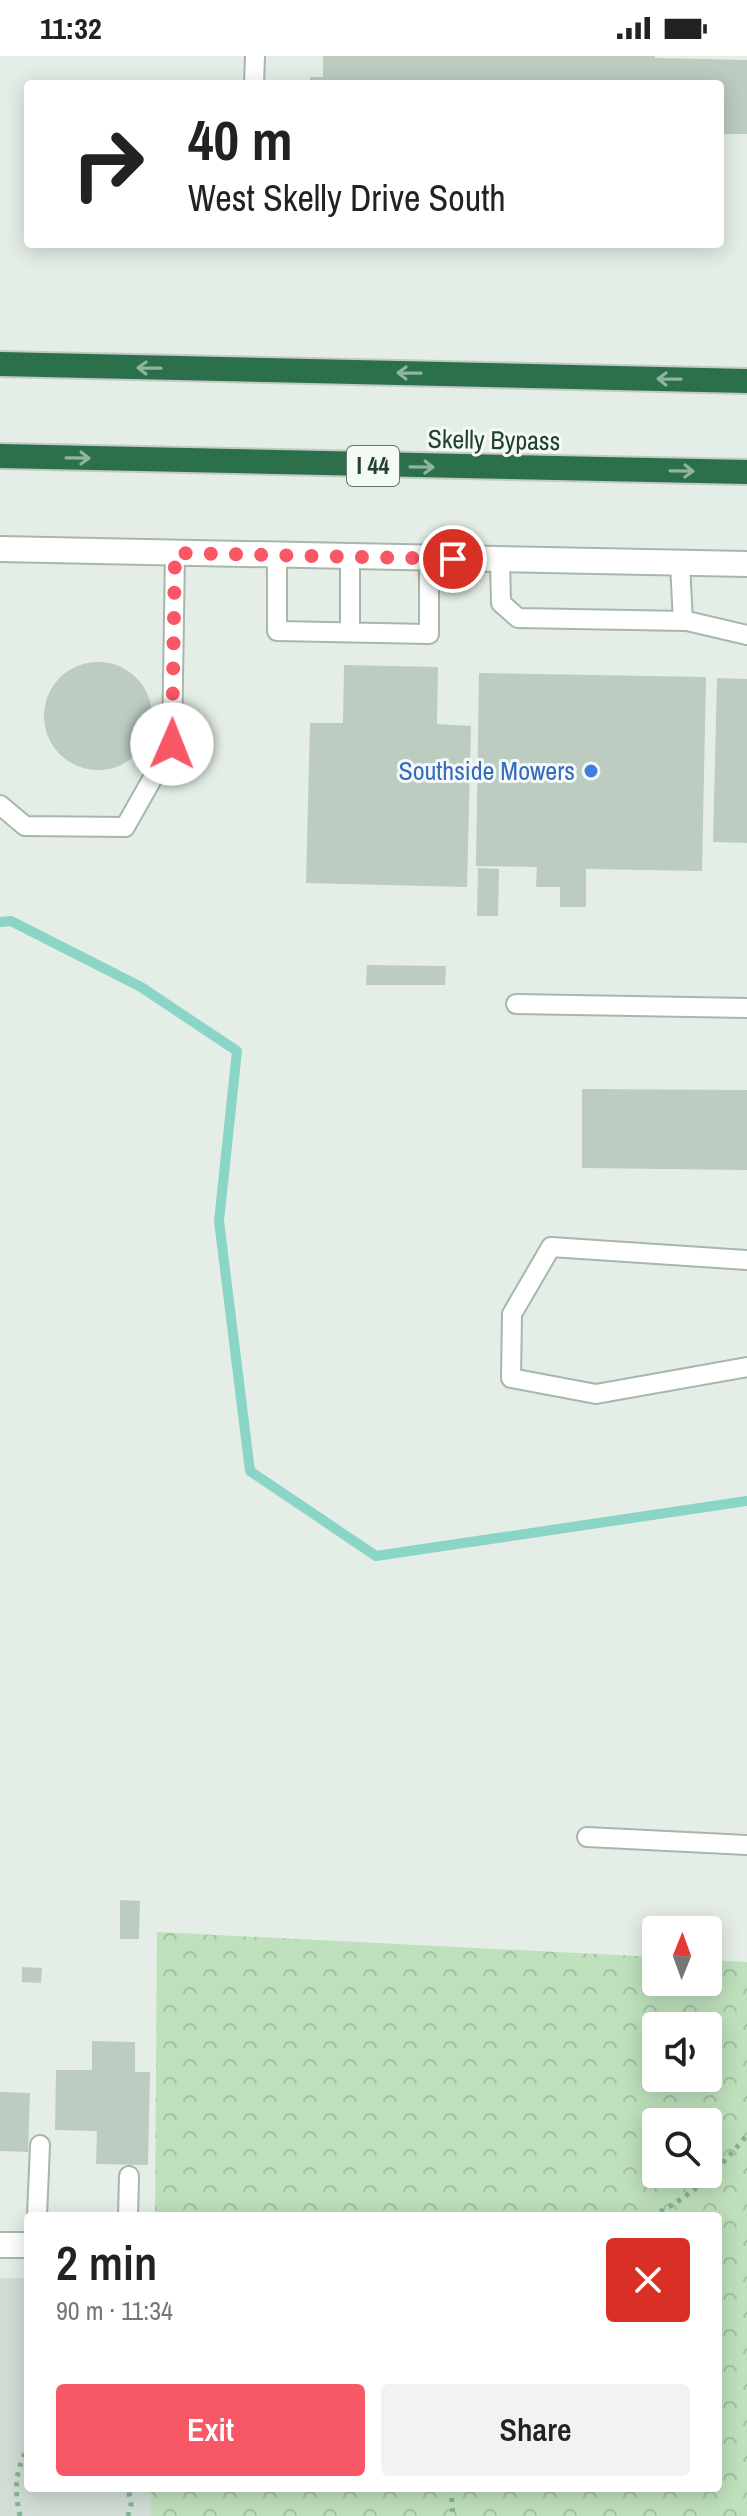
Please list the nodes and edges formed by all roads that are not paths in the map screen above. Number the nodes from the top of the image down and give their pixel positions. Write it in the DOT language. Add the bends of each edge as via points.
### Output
graph roads {
  1 [pos="255,56"];
  2 [pos="254,80"];
  3 [pos="0,364"];
  4 [pos="747,381"];
  5 [pos="0,456"];
  6 [pos="747,472"];
  7 [pos="0,549"];
  8 [pos="175,553"];
  9 [pos="277,555"];
  10 [pos="350,557"];
  11 [pos="429,558"];
  12 [pos="500,560"];
  13 [pos="680,564"];
  14 [pos="747,564"];
  15 [pos="683,621"];
  16 [pos="350,632"];
  17 [pos="747,635"];
  18 [pos="0,805"];
  19 [pos="516,1004"];
  20 [pos="747,1008"];
  21 [pos="747,1260"];
  22 [pos="747,1367"];
  23 [pos="587,1837"];
  24 [pos="747,1845"];
  25 [pos="40,2145"];
  26 [pos="129,2176"];
  27 [pos="37,2212"];
  28 [pos="128,2212"];
  29 [pos="0,2245"];
  30 [pos="24,2245"];
  1 -- 2 [label="lane"];
  4 -- 3 [label="highway, one-way"];
  5 -- 6 [label="highway, Skelly Bypass / I 44, one-way"];
  7 -- 8 [label="street"];
  8 -- 9 [label="street"];
  8 -- 18 [label="lane" via="172,744 125,827 25,826"];
  9 -- 10 [label="street"];
  9 -- 16 [label="lane" via="277,631"];
  10 -- 11 [label="street"];
  10 -- 16 [label="lane"];
  11 -- 12 [label="street"];
  11 -- 16 [label="lane" via="429,634"];
  12 -- 13 [label="street"];
  12 -- 15 [label="lane" via="501,603 518,618"];
  13 -- 14 [label="street"];
  13 -- 15 [label="lane"];
  15 -- 17 [label="lane"];
  19 -- 20 [label="lane"];
  21 -- 22 [label="lane" via="551,1247 512,1314 511,1378 596,1394"];
  23 -- 24 [label="lane"];
  25 -- 27 [label="lane"];
  26 -- 28 [label="lane"];
  29 -- 30 [label="street"];
}
